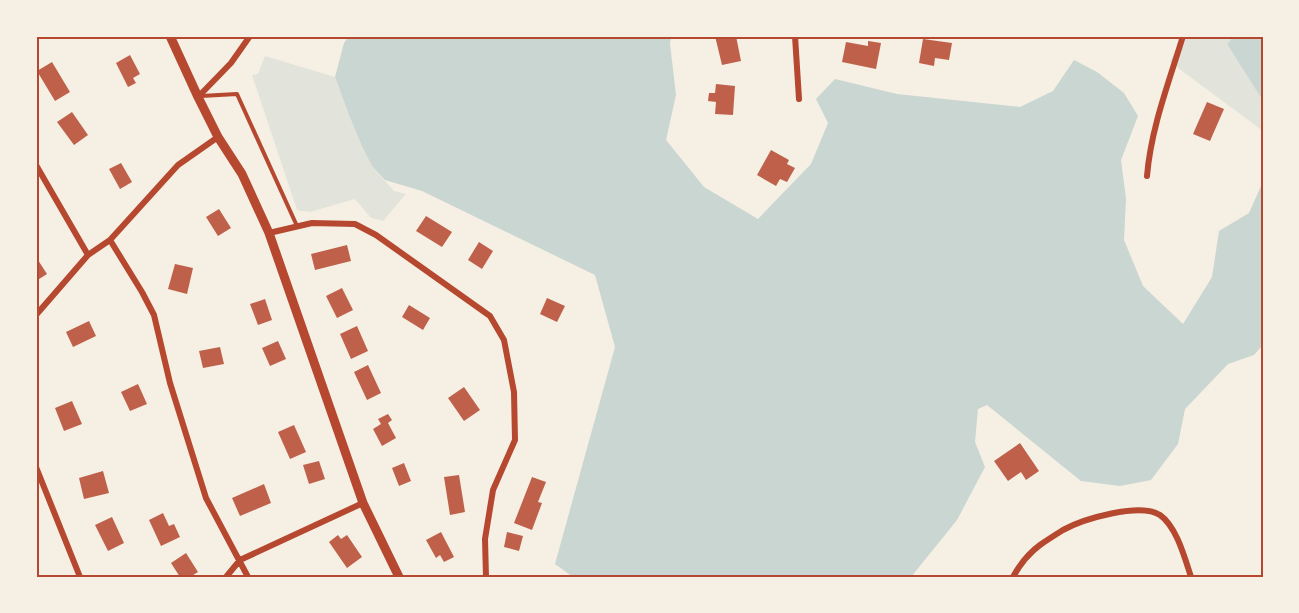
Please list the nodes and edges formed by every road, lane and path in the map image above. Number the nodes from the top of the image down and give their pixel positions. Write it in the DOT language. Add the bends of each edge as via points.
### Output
graph roads {
  1 [pos="170,36"];
  2 [pos="250,36"];
  3 [pos="795,36"];
  4 [pos="1149,36"];
  5 [pos="1171,36"];
  6 [pos="1183,36"];
  7 [pos="198,97"];
  8 [pos="799,99"];
  9 [pos="218,137"];
  10 [pos="36,165"];
  11 [pos="1147,177"];
  12 [pos="297,226"];
  13 [pos="269,233"];
  14 [pos="110,240"];
  15 [pos="88,255"];
  16 [pos="36,315"];
  17 [pos="36,467"];
  18 [pos="363,503"];
  19 [pos="240,560"];
  20 [pos="80,577"];
  21 [pos="226,577"];
  22 [pos="248,577"];
  23 [pos="399,577"];
  24 [pos="486,577"];
  25 [pos="1013,577"];
  26 [pos="1191,577"];
  1 -- 7 [label="street"];
  2 -- 7 [label="street" via="231,63"];
  3 -- 8 [label="street"];
  4 -- 5 [label="street"];
  6 -- 11 [label="street" via="1158,117"];
  7 -- 9 [label="street"];
  7 -- 12 [label="lane" via="237,94"];
  9 -- 13 [label="street" via="242,174"];
  9 -- 14 [label="street" via="178,165"];
  10 -- 15 [label="street"];
  12 -- 13 [label="street"];
  12 -- 24 [label="street" via="355,224 376,235 490,316 504,340 514,392 515,440 493,490 485,539"];
  13 -- 18 [label="street"];
  14 -- 15 [label="street"];
  14 -- 19 [label="street" via="154,315 170,383 206,498"];
  15 -- 16 [label="street"];
  17 -- 20 [label="street"];
  18 -- 19 [label="street"];
  18 -- 23 [label="street"];
  19 -- 21 [label="street"];
  19 -- 22 [label="street"];
  25 -- 26 [label="street" via="1037,547 1064,529 1104,515 1150,510 1162,516 1174,531"];
}
